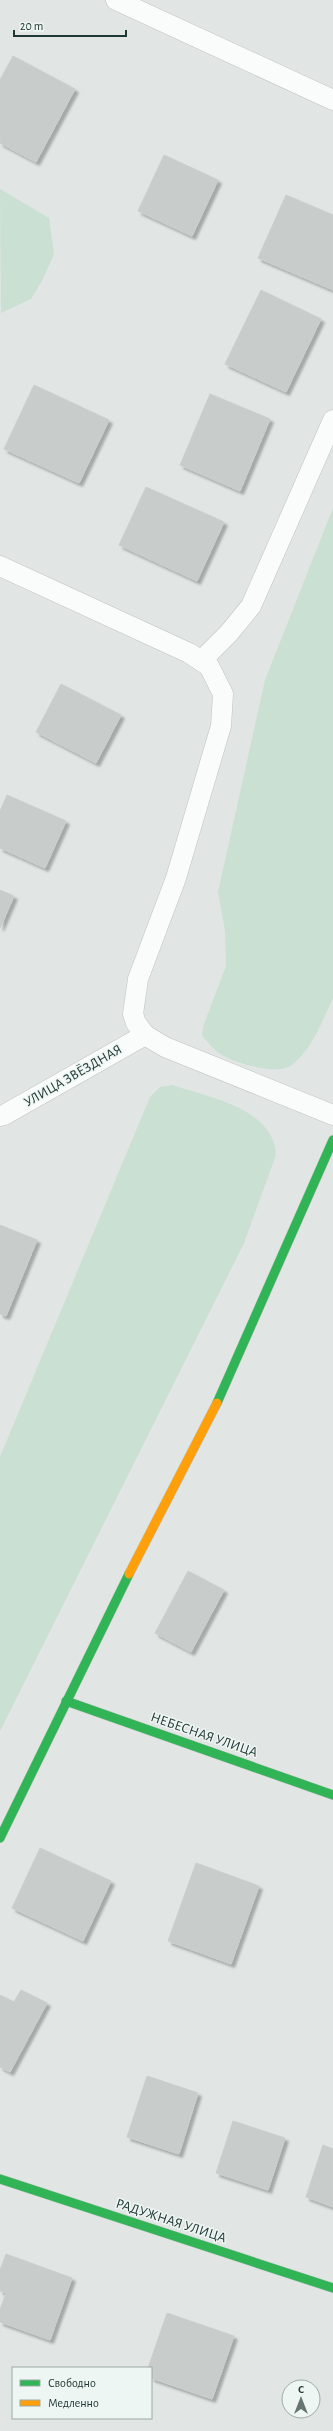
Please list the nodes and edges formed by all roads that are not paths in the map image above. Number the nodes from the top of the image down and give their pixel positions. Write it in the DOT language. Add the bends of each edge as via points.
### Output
graph roads {
  1 [pos="116,0"];
  2 [pos="333,100"];
  3 [pos="333,420"];
  4 [pos="0,566"];
  5 [pos="201,661"];
  6 [pos="145,1035"];
  7 [pos="333,1115"];
  8 [pos="0,1116"];
  9 [pos="333,1140"];
  10 [pos="66,1701"];
  11 [pos="333,1795"];
  12 [pos="0,1838"];
  13 [pos="0,2179"];
  14 [pos="333,2288"];
  1 -- 2 [label="lane"];
  3 -- 5 [label="lane" via="251,606"];
  4 -- 5 [label="lane" via="189,653"];
  5 -- 6 [label="lane" via="209,666 222,694 221,726 176,878 138,979 133,1014"];
  6 -- 7 [label="lane" via="165,1047"];
  6 -- 8 [label="lane, УЛИЦА ЗВЁЗДНАЯ"];
  9 -- 10 [label="street" via="220,1397"];
  10 -- 11 [label="street, НЕБЕСНАЯ УЛИЦА"];
  10 -- 12 [label="street"];
  13 -- 14 [label="street, РАДУЖНАЯ УЛИЦА"];
}
